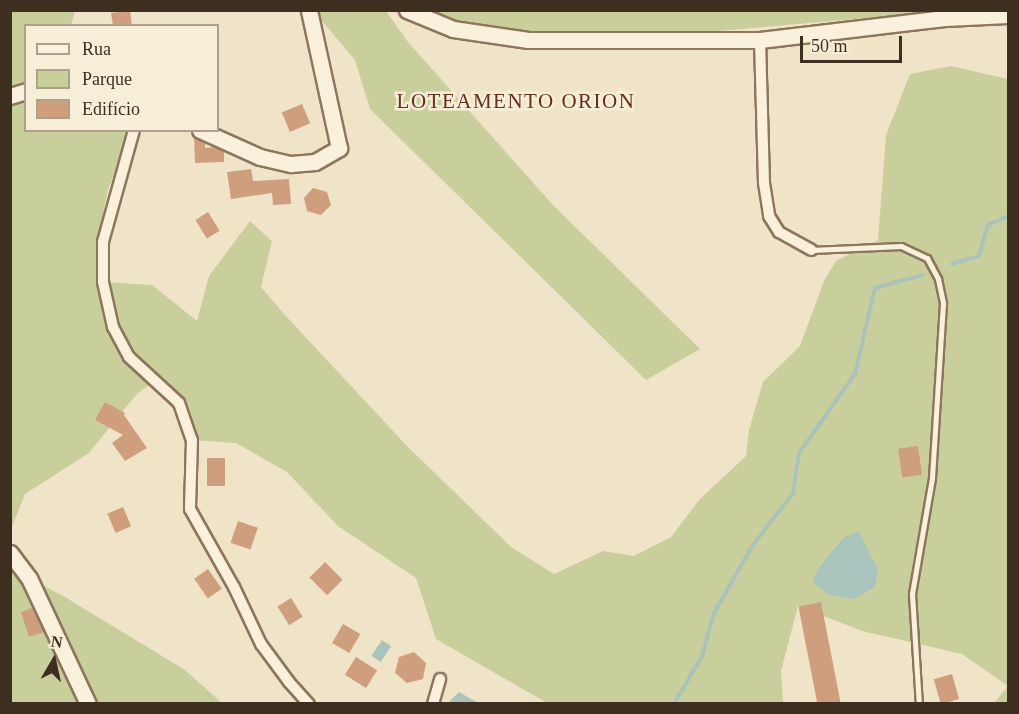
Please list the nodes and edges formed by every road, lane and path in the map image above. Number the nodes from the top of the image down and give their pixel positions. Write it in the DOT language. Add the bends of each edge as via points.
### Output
graph roads {
  1 [pos="309,10"];
  2 [pos="407,10"];
  3 [pos="1008,15"];
  4 [pos="760,40"];
  5 [pos="133,132"];
  6 [pos="204,132"];
  7 [pos="811,250"];
  8 [pos="10,552"];
  9 [pos="440,679"];
  10 [pos="88,704"];
  11 [pos="309,704"];
  12 [pos="433,704"];
  13 [pos="919,704"];
  1 -- 6 [label="street" via="339,148 315,162 291,164 260,157"];
  2 -- 4 [label="street" via="453,29 528,40"];
  3 -- 4 [label="street" via="945,18"];
  4 -- 7 [label="street" via="764,183 769,216 779,232"];
  5 -- 11 [label="street" via="103,242 103,282 112,327 129,357 179,403 192,440 190,509 261,644"];
  7 -- 13 [label="lane" via="901,246 927,258 938,279 943,303 932,478 912,594"];
  8 -- 10 [label="street" via="29,578"];
  9 -- 12 [label="street"];
}
